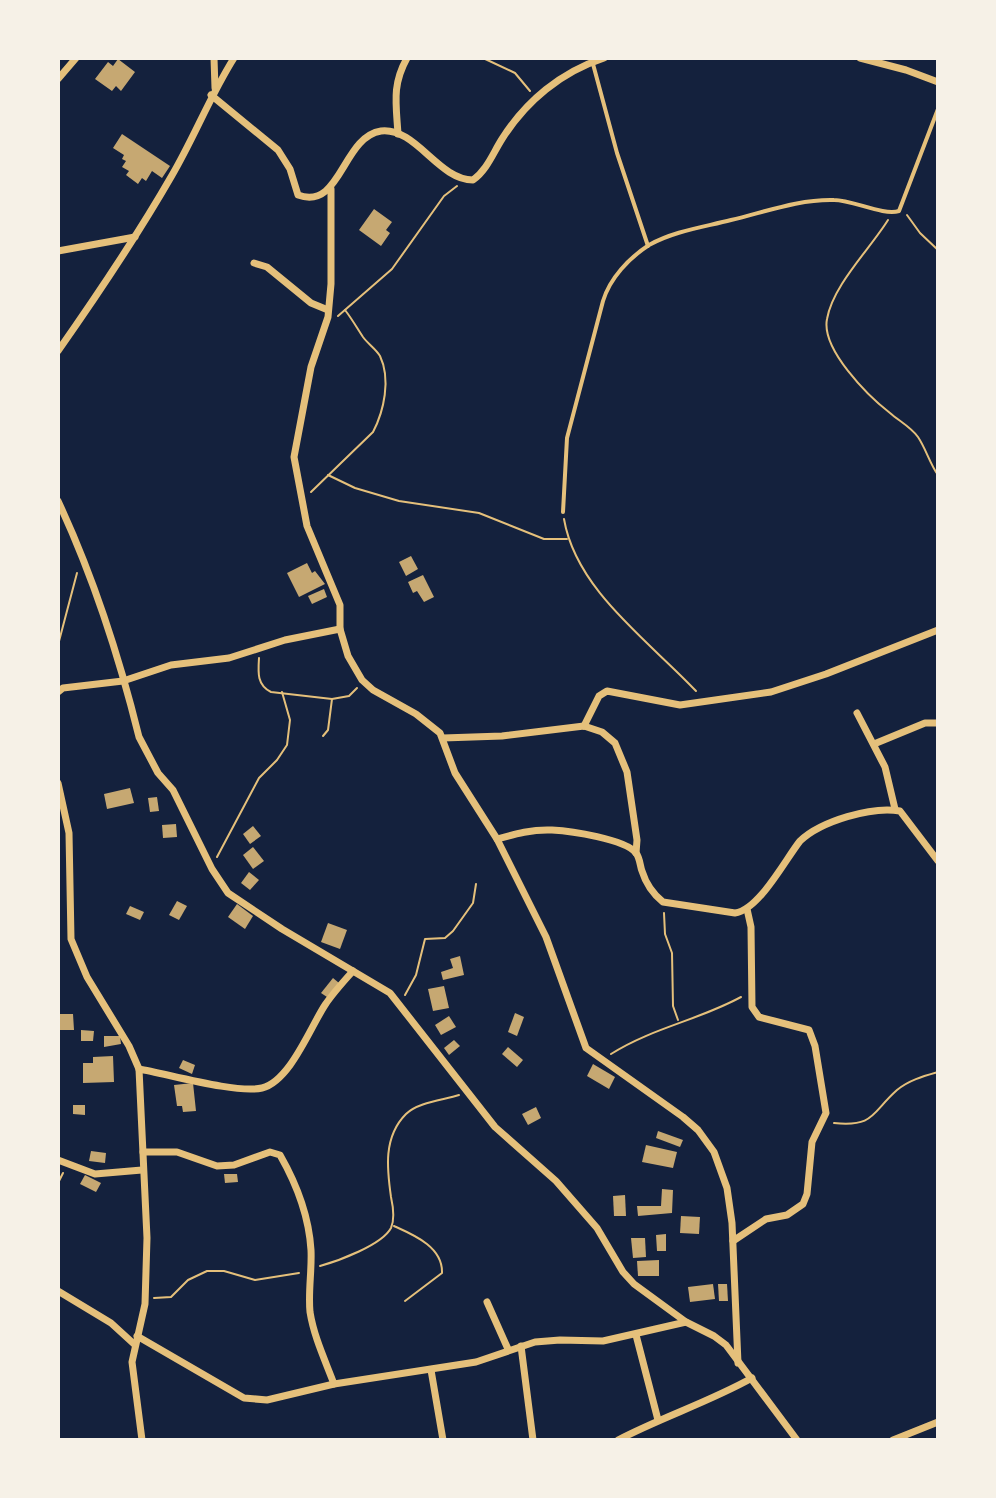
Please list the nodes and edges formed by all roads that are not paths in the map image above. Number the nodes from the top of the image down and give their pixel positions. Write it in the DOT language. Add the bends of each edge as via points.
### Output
graph roads {
  1 [pos="75,58"];
  2 [pos="214,58"];
  3 [pos="234,58"];
  4 [pos="407,58"];
  5 [pos="604,58"];
  6 [pos="860,58"];
  7 [pos="592,62"];
  8 [pos="58,79"];
  9 [pos="938,82"];
  10 [pos="213,92"];
  11 [pos="938,109"];
  12 [pos="398,134"];
  13 [pos="331,189"];
  14 [pos="135,237"];
  15 [pos="648,246"];
  16 [pos="58,251"];
  17 [pos="254,263"];
  18 [pos="328,310"];
  19 [pos="58,351"];
  20 [pos="58,501"];
  21 [pos="563,512"];
  22 [pos="340,629"];
  23 [pos="938,630"];
  24 [pos="123,681"];
  25 [pos="58,692"];
  26 [pos="857,713"];
  27 [pos="938,723"];
  28 [pos="584,726"];
  29 [pos="443,738"];
  30 [pos="874,744"];
  31 [pos="58,783"];
  32 [pos="895,809"];
  33 [pos="497,839"];
  34 [pos="636,853"];
  35 [pos="938,861"];
  36 [pos="70,903"];
  37 [pos="58,906"];
  38 [pos="747,909"];
  39 [pos="353,971"];
  40 [pos="139,1069"];
  41 [pos="143,1152"];
  42 [pos="58,1160"];
  43 [pos="142,1170"];
  44 [pos="733,1241"];
  45 [pos="58,1291"];
  46 [pos="487,1302"];
  47 [pos="686,1322"];
  48 [pos="636,1335"];
  49 [pos="136,1340"];
  50 [pos="521,1346"];
  51 [pos="508,1349"];
  52 [pos="738,1363"];
  53 [pos="431,1370"];
  54 [pos="752,1378"];
  55 [pos="334,1384"];
  56 [pos="658,1420"];
  57 [pos="938,1422"];
  58 [pos="142,1440"];
  59 [pos="443,1440"];
  60 [pos="533,1440"];
  61 [pos="618,1440"];
  62 [pos="797,1440"];
  63 [pos="893,1440"];
  1 -- 8 [label="street"];
  2 -- 10 [label="street"];
  3 -- 10 [label="street"];
  4 -- 12 [label="street" via="395,87"];
  5 -- 7 [label="street"];
  6 -- 9 [label="street"];
  7 -- 12 [label="street" via="536,96 473,180 450,173"];
  7 -- 15 [label="lane"];
  10 -- 13 [label="street" via="278,150 298,195 318,196"];
  10 -- 14 [label="street"];
  11 -- 15 [label="lane" via="903,206 892,213 853,202 812,202 705,226"];
  12 -- 13 [label="street" via="380,131 367,137"];
  13 -- 18 [label="street"];
  14 -- 16 [label="street"];
  14 -- 19 [label="street"];
  15 -- 21 [label="lane" via="607,287 567,438"];
  17 -- 18 [label="street"];
  18 -- 22 [label="street" via="294,457 307,526 340,605"];
  20 -- 24 [label="street" via="105,615"];
  22 -- 24 [label="street" via="229,658 159,667"];
  22 -- 29 [label="street" via="362,680"];
  23 -- 28 [label="street" via="771,692 680,705 607,691"];
  24 -- 25 [label="street"];
  24 -- 39 [label="street" via="145,752 173,790 228,893"];
  26 -- 30 [label="street"];
  27 -- 30 [label="street" via="925,723"];
  28 -- 29 [label="street"];
  28 -- 34 [label="street" via="615,743 624,760"];
  29 -- 33 [label="street" via="455,773"];
  30 -- 32 [label="street"];
  31 -- 36 [label="street" via="69,833"];
  32 -- 35 [label="street"];
  32 -- 38 [label="street" via="809,832"];
  33 -- 34 [label="street" via="553,830 614,841"];
  33 -- 44 [label="street" via="546,937 586,1048 698,1130 714,1152 727,1188"];
  34 -- 38 [label="street" via="648,885 663,902 735,913"];
  36 -- 37 [label="street"];
  36 -- 40 [label="street" via="71,939"];
  38 -- 44 [label="street" via="752,1007 759,1017 812,1034 825,1120 812,1142 803,1204 787,1215 766,1219"];
  39 -- 40 [label="street" via="274,1082 261,1088"];
  39 -- 47 [label="street" via="400,1003 495,1127 556,1181 597,1228 623,1272"];
  40 -- 41 [label="street"];
  41 -- 43 [label="street"];
  41 -- 55 [label="street" via="177,1152 217,1166 270,1152 280,1155 304,1212 312,1322"];
  42 -- 43 [label="street" via="95,1174"];
  43 -- 49 [label="street" via="145,1304"];
  44 -- 52 [label="street"];
  45 -- 49 [label="street"];
  46 -- 51 [label="street"];
  47 -- 48 [label="street"];
  47 -- 52 [label="street" via="726,1345"];
  48 -- 50 [label="street"];
  48 -- 56 [label="street"];
  49 -- 55 [label="street" via="252,1400"];
  49 -- 58 [label="street" via="133,1384"];
  50 -- 51 [label="street"];
  50 -- 60 [label="street"];
  51 -- 53 [label="street" via="476,1362"];
  52 -- 54 [label="street"];
  53 -- 55 [label="street"];
  53 -- 59 [label="street"];
  54 -- 56 [label="street"];
  54 -- 62 [label="street"];
  56 -- 61 [label="street"];
  57 -- 63 [label="street"];
}
